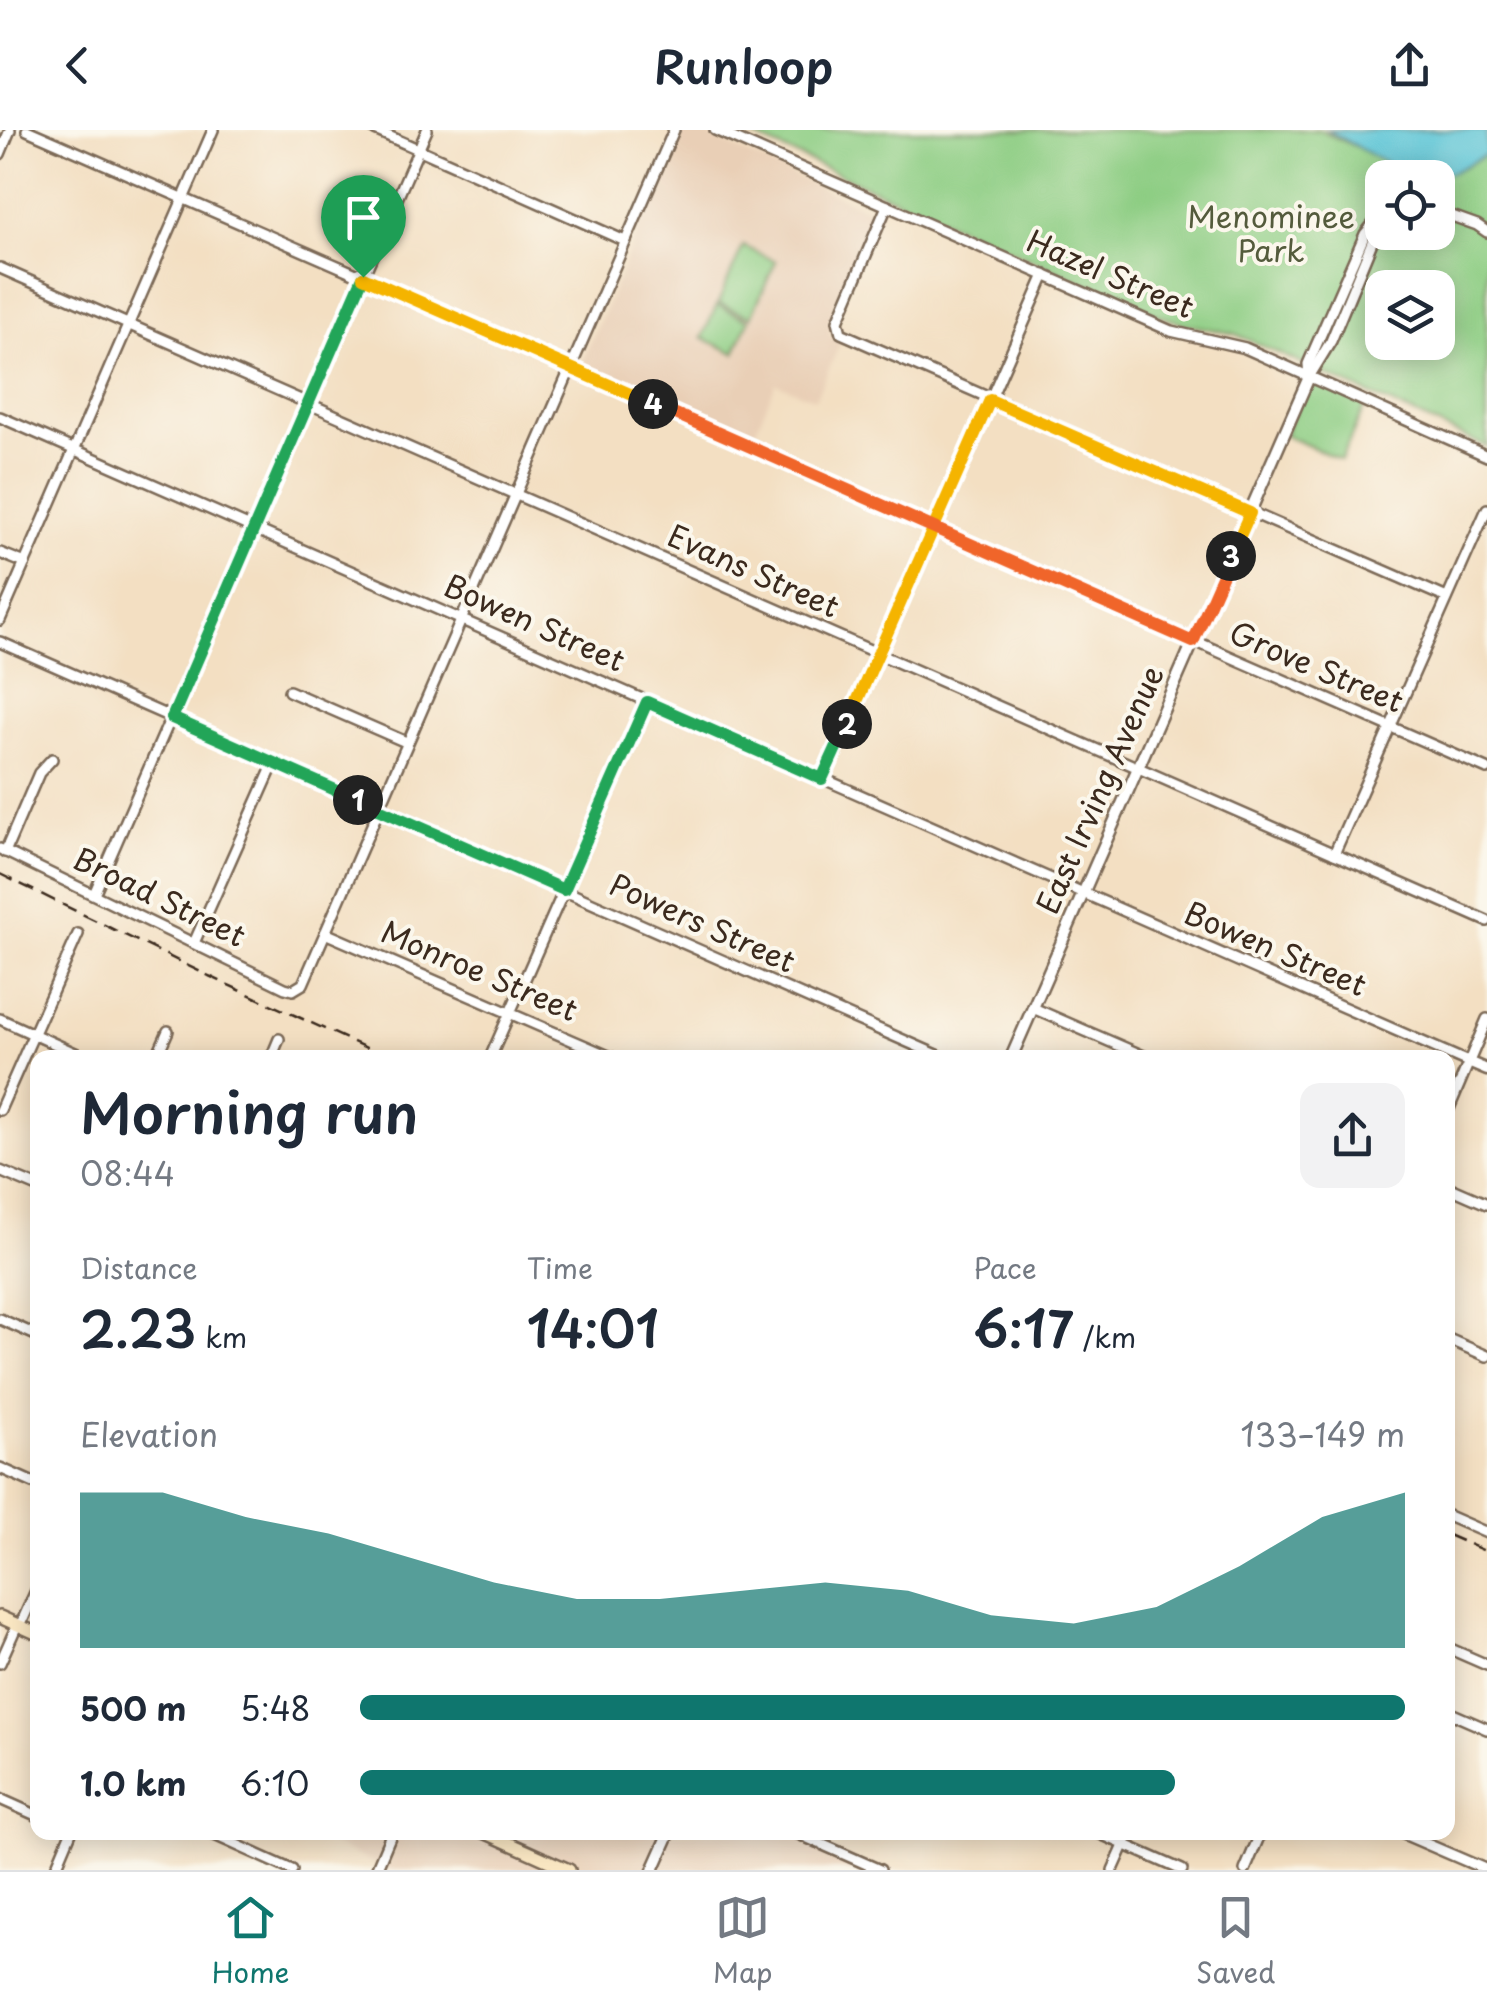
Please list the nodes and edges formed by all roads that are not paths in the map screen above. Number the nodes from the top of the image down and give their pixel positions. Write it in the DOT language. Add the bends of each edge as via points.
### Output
graph roads {
  1 [pos="10,130"];
  2 [pos="26,130"];
  3 [pos="214,130"];
  4 [pos="374,130"];
  5 [pos="427,130"];
  6 [pos="674,130"];
  7 [pos="716,130"];
  8 [pos="419,150"];
  9 [pos="0,154"];
  10 [pos="184,197"];
  11 [pos="887,206"];
  12 [pos="1455,218"];
  13 [pos="1487,232"];
  14 [pos="1365,233"];
  15 [pos="626,242"];
  16 [pos="0,268"];
  17 [pos="1045,275"];
  18 [pos="363,277"];
  19 [pos="130,326"];
  20 [pos="571,367"];
  21 [pos="1309,377"];
  22 [pos="990,400"];
  23 [pos="308,404"];
  24 [pos="0,417"];
  25 [pos="74,449"];
  26 [pos="1487,456"];
  27 [pos="514,494"];
  28 [pos="1487,509"];
  29 [pos="1250,513"];
  30 [pos="935,527"];
  31 [pos="253,528"];
  32 [pos="0,552"];
  33 [pos="25,564"];
  34 [pos="1447,598"];
  35 [pos="460,619"];
  36 [pos="0,620"];
  37 [pos="0,642"];
  38 [pos="1193,642"];
  39 [pos="877,654"];
  40 [pos="289,691"];
  41 [pos="647,702"];
  42 [pos="172,718"];
  43 [pos="1390,727"];
  44 [pos="406,742"];
  45 [pos="52,760"];
  46 [pos="274,763"];
  47 [pos="1138,768"];
  48 [pos="1487,769"];
  49 [pos="822,779"];
  50 [pos="377,809"];
  51 [pos="3,850"];
  52 [pos="1334,854"];
  53 [pos="564,890"];
  54 [pos="94,894"];
  55 [pos="1082,894"];
  56 [pos="1487,922"];
  57 [pos="325,933"];
  58 [pos="78,934"];
  59 [pos="194,943"];
  60 [pos="1033,1008"];
  61 [pos="510,1013"];
  62 [pos="1487,1019"];
  63 [pos="0,1020"];
  64 [pos="168,1031"];
  65 [pos="33,1034"];
  66 [pos="279,1040"];
  67 [pos="68,1050"];
  68 [pos="160,1050"];
  69 [pos="275,1050"];
  70 [pos="494,1050"];
  71 [pos="595,1050"];
  72 [pos="926,1050"];
  73 [pos="1014,1050"];
  74 [pos="1130,1050"];
  75 [pos="1440,1050"];
  76 [pos="1455,1056"];
  77 [pos="1468,1062"];
  78 [pos="1487,1070"];
  79 [pos="1455,1094"];
  80 [pos="0,1110"];
  81 [pos="0,1171"];
  82 [pos="30,1184"];
  83 [pos="1455,1190"];
  84 [pos="1487,1204"];
  85 [pos="0,1320"];
  86 [pos="30,1333"];
  87 [pos="1455,1341"];
  88 [pos="1487,1356"];
  89 [pos="0,1468"];
  90 [pos="30,1481"];
  91 [pos="1455,1519"];
  92 [pos="1487,1534"];
  93 [pos="30,1602"];
  94 [pos="0,1617"];
  95 [pos="18,1625"];
  96 [pos="30,1630"];
  97 [pos="1455,1651"];
  98 [pos="0,1664"];
  99 [pos="1487,1665"];
  100 [pos="1455,1715"];
  101 [pos="1487,1729"];
  102 [pos="0,1799"];
  103 [pos="30,1812"];
  104 [pos="68,1840"];
  105 [pos="226,1840"];
  106 [pos="389,1840"];
  107 [pos="500,1840"];
  108 [pos="515,1840"];
  109 [pos="666,1840"];
  110 [pos="812,1840"];
  111 [pos="1113,1840"];
  112 [pos="1126,1840"];
  113 [pos="1258,1840"];
  114 [pos="1418,1840"];
  115 [pos="1124,1845"];
  116 [pos="512,1846"];
  117 [pos="55,1870"];
  118 [pos="292,1870"];
  119 [pos="376,1870"];
  120 [pos="568,1870"];
  121 [pos="653,1870"];
  122 [pos="880,1870"];
  123 [pos="1113,1870"];
  124 [pos="1182,1870"];
  125 [pos="1245,1870"];
  126 [pos="1487,1870"];
  1 -- 9 [label="street"];
  2 -- 10 [label="street, Grove Street"];
  3 -- 10 [label="street"];
  4 -- 8 [label="street"];
  5 -- 8 [label="street"];
  6 -- 15 [label="street"];
  7 -- 11 [label="street, Hazel Street"];
  8 -- 15 [label="street"];
  8 -- 18 [label="street"];
  10 -- 18 [label="street, Grove Street"];
  10 -- 19 [label="street"];
  11 -- 17 [label="street, Hazel Street"];
  11 -- 22 [label="street" via="839,317 841,333"];
  12 -- 13 [label="street"];
  14 -- 21 [label="street, East Irving Avenue" via="1308,364"];
  15 -- 20 [label="street"];
  16 -- 19 [label="street, Evans Street"];
  17 -- 21 [label="street, Hazel Street" via="1170,331 1235,344"];
  17 -- 22 [label="street"];
  18 -- 20 [label="street, Grove Street"];
  18 -- 23 [label="street"];
  19 -- 23 [label="street, Evans Street"];
  19 -- 25 [label="street"];
  20 -- 27 [label="street"];
  20 -- 30 [label="street, Grove Street"];
  21 -- 26 [label="street, Hazel Street"];
  21 -- 29 [label="street, East Irving Avenue"];
  22 -- 29 [label="street"];
  22 -- 30 [label="street"];
  23 -- 27 [label="street, Evans Street"];
  23 -- 31 [label="street"];
  24 -- 25 [label="street, Bowen Street"];
  25 -- 31 [label="street, Bowen Street"];
  25 -- 33 [label="street"];
  27 -- 35 [label="street"];
  27 -- 39 [label="street, Evans Street"];
  28 -- 34 [label="street"];
  29 -- 34 [label="street"];
  29 -- 38 [label="street, East Irving Avenue"];
  30 -- 38 [label="street, Grove Street"];
  30 -- 39 [label="street"];
  31 -- 35 [label="street, Bowen Street"];
  31 -- 42 [label="street"];
  32 -- 33 [label="street"];
  33 -- 36 [label="street"];
  34 -- 43 [label="street"];
  35 -- 41 [label="street, Bowen Street"];
  35 -- 44 [label="street"];
  37 -- 42 [label="street, Powers Street"];
  38 -- 43 [label="street, Grove Street"];
  38 -- 47 [label="street, East Irving Avenue"];
  39 -- 47 [label="street, Evans Street"];
  39 -- 49 [label="street"];
  40 -- 44 [label="street"];
  41 -- 49 [label="street, Bowen Street"];
  41 -- 53 [label="street"];
  42 -- 46 [label="street, Powers Street"];
  42 -- 54 [label="street"];
  43 -- 48 [label="street, Grove Street"];
  43 -- 52 [label="street"];
  44 -- 50 [label="street"];
  45 -- 51 [label="street"];
  46 -- 50 [label="street, Powers Street"];
  46 -- 59 [label="street"];
  47 -- 52 [label="street, Evans Street"];
  47 -- 55 [label="street, East Irving Avenue"];
  49 -- 55 [label="street, Bowen Street"];
  50 -- 53 [label="street, Powers Street"];
  50 -- 57 [label="street"];
  51 -- 54 [label="street, Broad Street"];
  52 -- 56 [label="street, Evans Street"];
  53 -- 61 [label="street"];
  53 -- 72 [label="street, Powers Street"];
  54 -- 59 [label="street, Broad Street"];
  55 -- 60 [label="street, East Irving Avenue"];
  55 -- 75 [label="street, Bowen Street"];
  57 -- 59 [label="street, Broad Street" via="296,989"];
  57 -- 61 [label="street, Monroe Street"];
  58 -- 65 [label="street"];
  60 -- 73 [label="street, East Irving Avenue"];
  60 -- 74 [label="street"];
  61 -- 70 [label="street"];
  61 -- 71 [label="street, Monroe Street"];
  62 -- 77 [label="street"];
  63 -- 65 [label="street"];
  64 -- 68 [label="street"];
  65 -- 67 [label="street"];
  65 -- 80 [label="street"];
  66 -- 69 [label="street"];
  76 -- 77 [label="street, Bowen Street"];
  77 -- 78 [label="street, Bowen Street"];
  77 -- 79 [label="street"];
  81 -- 82 [label="street"];
  83 -- 84 [label="street"];
  85 -- 86 [label="street"];
  87 -- 88 [label="street"];
  89 -- 90 [label="street"];
  91 -- 92 [label="street"];
  93 -- 95 [label="street"];
  94 -- 95 [label="main road"];
  95 -- 96 [label="main road"];
  95 -- 98 [label="street"];
  97 -- 99 [label="street"];
  100 -- 101 [label="street"];
  102 -- 103 [label="street"];
  104 -- 117 [label="street"];
  105 -- 118 [label="street"];
  106 -- 119 [label="street"];
  107 -- 116 [label="main road"];
  108 -- 116 [label="street"];
  109 -- 121 [label="street"];
  110 -- 122 [label="street"];
  111 -- 115 [label="street"];
  112 -- 115 [label="street"];
  113 -- 125 [label="street"];
  114 -- 126 [label="street"];
  115 -- 123 [label="street"];
  115 -- 124 [label="street"];
  116 -- 120 [label="main road"];
}
